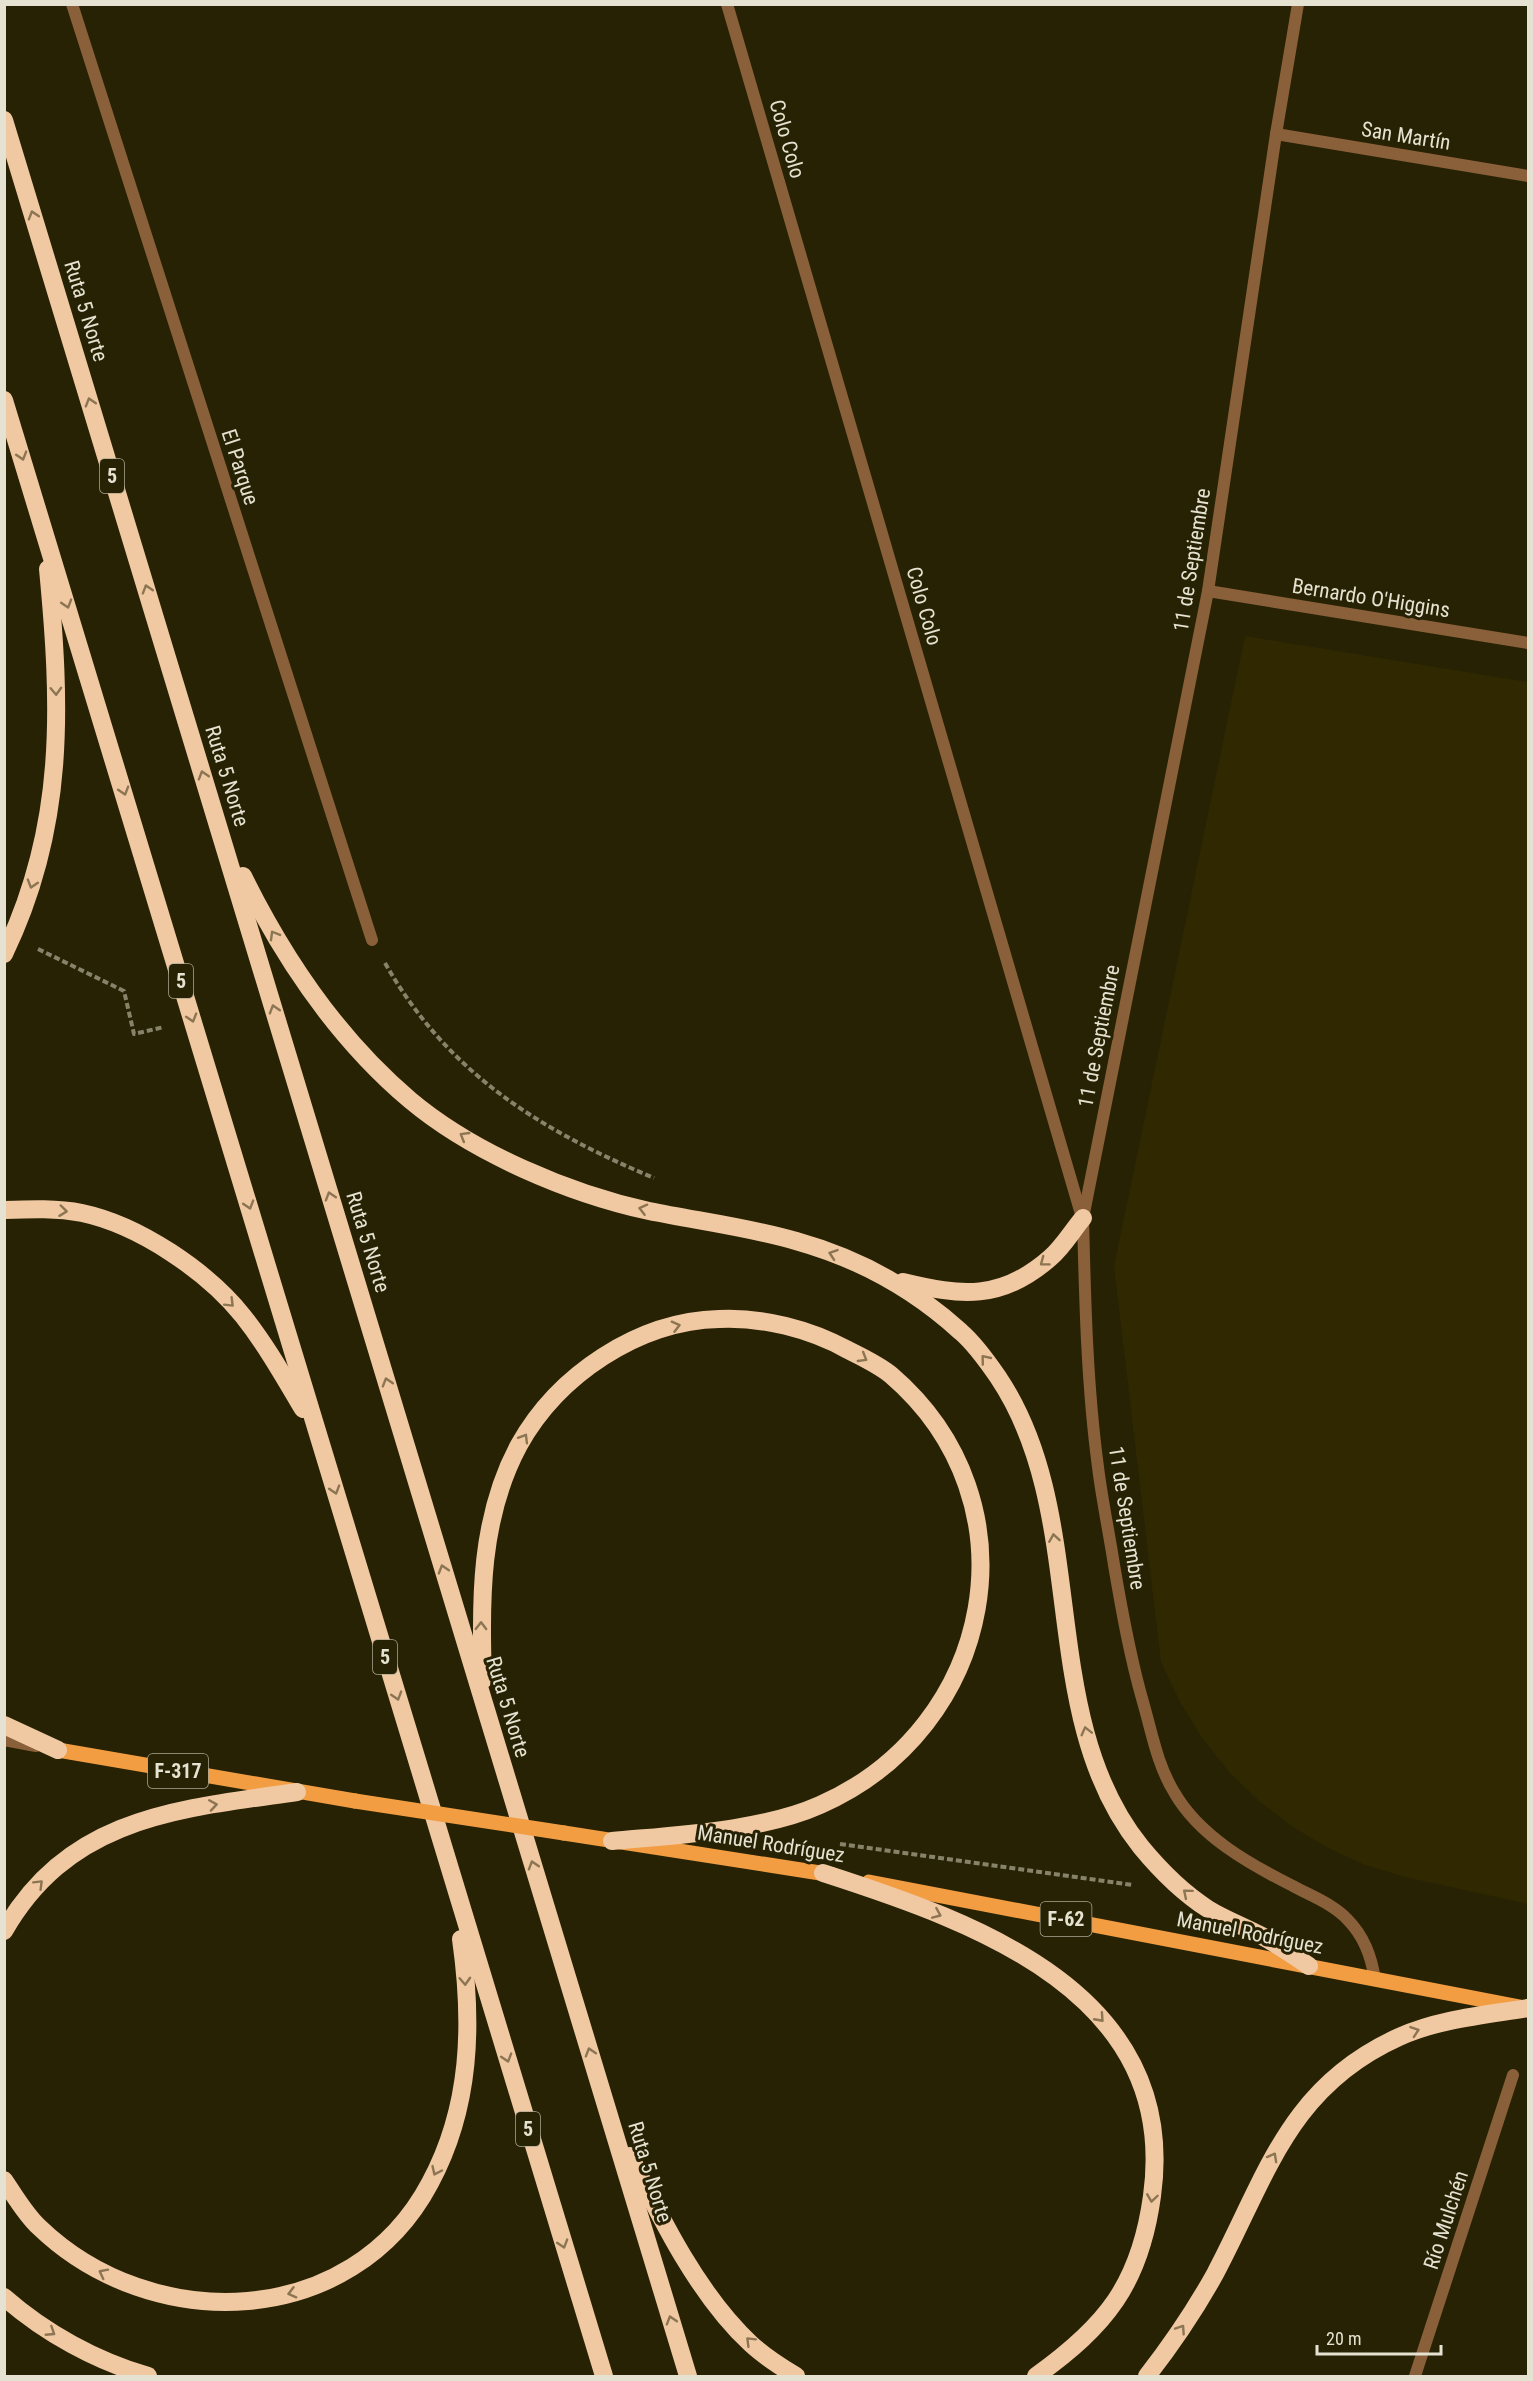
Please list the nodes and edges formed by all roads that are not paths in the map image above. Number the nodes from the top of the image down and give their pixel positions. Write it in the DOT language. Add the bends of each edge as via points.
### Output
graph roads {
  1 [pos="72,4"];
  2 [pos="726,4"];
  3 [pos="1298,4"];
  4 [pos="4,120"];
  5 [pos="1276,134"];
  6 [pos="1528,176"];
  7 [pos="4,400"];
  8 [pos="44,528"];
  9 [pos="1208,591"];
  10 [pos="1528,643"];
  11 [pos="220,831"];
  12 [pos="372,940"];
  13 [pos="4,954"];
  14 [pos="4,1210"];
  15 [pos="1083,1218"];
  16 [pos="886,1278"];
  17 [pos="318,1434"];
  18 [pos="484,1706"];
  19 [pos="4,1725"];
  20 [pos="4,1740"];
  21 [pos="58,1750"];
  22 [pos="297,1792"];
  23 [pos="612,1841"];
  24 [pos="823,1873"];
  25 [pos="453,1881"];
  26 [pos="4,1931"];
  27 [pos="1309,1966"];
  28 [pos="1375,1979"];
  29 [pos="1528,2009"];
  30 [pos="1514,2075"];
  31 [pos="607,2108"];
  32 [pos="4,2180"];
  33 [pos="4,2297"];
  34 [pos="148,2376"];
  35 [pos="604,2376"];
  36 [pos="688,2376"];
  37 [pos="796,2376"];
  38 [pos="1036,2376"];
  39 [pos="1147,2376"];
  40 [pos="1415,2376"];
  1 -- 12 [label="street, El Parque"];
  2 -- 15 [label="street, Colo Colo"];
  3 -- 5 [label="street, 11 de Septiembre"];
  11 -- 4 [label="highway, Ruta 5 Norte / 5, one-way"];
  5 -- 6 [label="street, San Martín"];
  5 -- 9 [label="street, 11 de Septiembre"];
  7 -- 8 [label="highway, 5, one-way"];
  8 -- 13 [label="highway, one-way" via="54,633 53,796 32,886"];
  8 -- 17 [label="highway, 5, one-way"];
  9 -- 10 [label="street, Bernardo O'Higgins"];
  9 -- 15 [label="street, 11 de Septiembre"];
  16 -- 11 [label="highway, one-way" via="795,1241 646,1210 561,1185 441,1123 410,1100 334,1020 286,956"];
  18 -- 11 [label="highway, Ruta 5 Norte / 5, one-way"];
  14 -- 17 [label="highway, one-way" via="41,1208 83,1213 152,1240 181,1260 241,1314 275,1361"];
  15 -- 16 [label="highway, one-way" via="1052,1257 992,1291 946,1292"];
  15 -- 28 [label="street, 11 de Septiembre" via="1085,1318 1097,1466 1130,1658 1163,1772 1186,1809 1212,1837 1346,1917 1368,1948"];
  27 -- 16 [label="highway, one-way" via="1191,1896 1160,1869 1119,1814 1092,1754 1080,1707 1051,1520 1027,1429 1009,1393 965,1335 930,1305"];
  17 -- 25 [label="highway, 5, one-way"];
  18 -- 23 [label="highway, one-way" via="482,1584 494,1511 505,1477 518,1447 548,1403 606,1354 642,1336 680,1324 718,1319 762,1321 829,1339 889,1373 912,1396 952,1450 975,1508 980,1540 982,1570 972,1629 945,1695 926,1723 885,1767 819,1806 705,1832"];
  31 -- 18 [label="highway, Ruta 5 Norte / 5, one-way"];
  19 -- 21 [label="highway"];
  20 -- 21 [label="street, Manuel Rodríguez / F-317"];
  21 -- 22 [label="main road, Manuel Rodríguez / F-317"];
  22 -- 23 [label="main road, Manuel Rodríguez, bridge"];
  26 -- 22 [label="highway, one-way" via="29,1893 58,1864 92,1842 177,1810"];
  23 -- 24 [label="main road, Manuel Rodríguez / F-62"];
  24 -- 27 [label="main road, Manuel Rodríguez / F-62"];
  24 -- 38 [label="highway, one-way" via="941,1915 1025,1955 1067,1985 1097,2014 1123,2045 1139,2074 1151,2121 1155,2179 1140,2254 1108,2313 1085,2338"];
  25 -- 32 [label="highway, one-way" via="467,2020 467,2067 457,2113 446,2151 429,2185 412,2211 366,2258 303,2290 269,2299 230,2304 161,2296 88,2266 38,2226"];
  25 -- 35 [label="highway, 5, one-way"];
  27 -- 28 [label="main road, Manuel Rodríguez / F-62"];
  28 -- 29 [label="main road, Manuel Rodríguez / F-62"];
  39 -- 29 [label="highway, one-way" via="1214,2275 1289,2128 1318,2093 1362,2058 1401,2036 1432,2025"];
  30 -- 40 [label="street, Río Mulchén"];
  36 -- 31 [label="highway, Ruta 5 Norte / 5, one-way"];
  37 -- 31 [label="highway, one-way" via="751,2344 709,2296 650,2195"];
  33 -- 34 [label="highway, one-way" via="50,2332 89,2353"];
}
